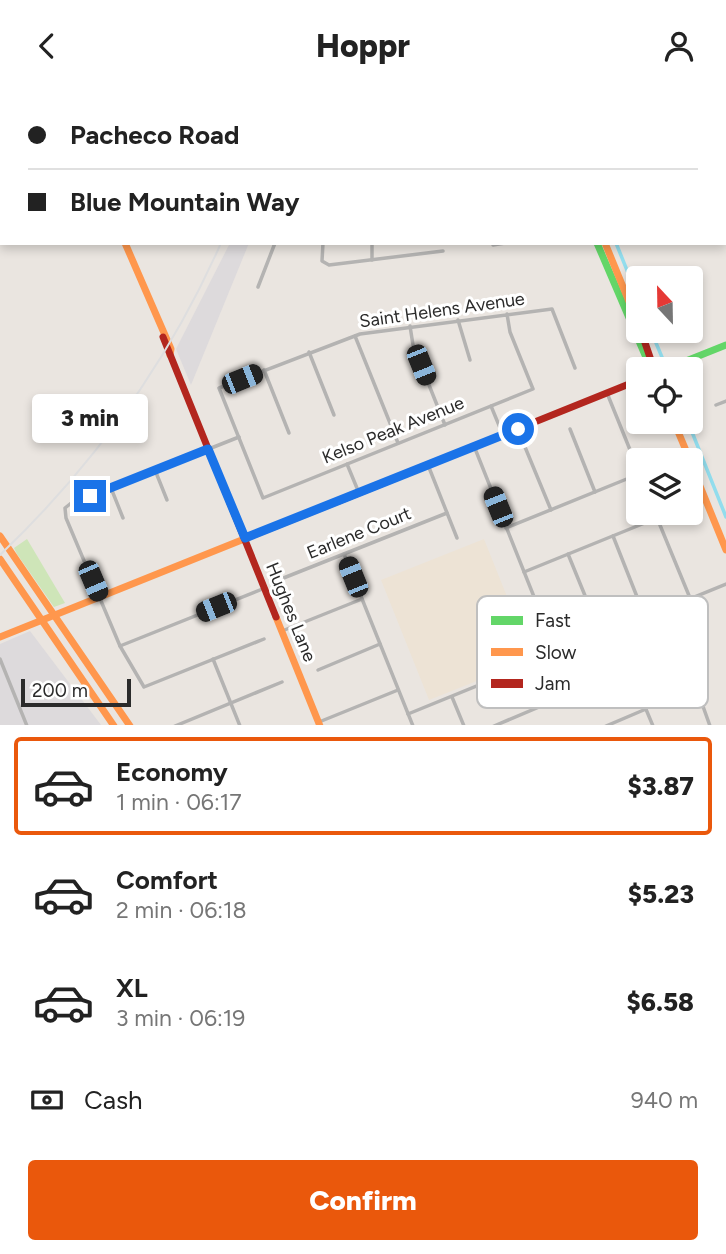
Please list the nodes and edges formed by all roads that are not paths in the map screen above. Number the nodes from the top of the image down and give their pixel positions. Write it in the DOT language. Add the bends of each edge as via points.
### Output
graph roads {
  1 [pos="126,245"];
  2 [pos="274,245"];
  3 [pos="323,245"];
  4 [pos="372,245"];
  5 [pos="598,245"];
  6 [pos="605,245"];
  7 [pos="443,251"];
  8 [pos="373,260"];
  9 [pos="258,288"];
  10 [pos="626,296"];
  11 [pos="620,300"];
  12 [pos="626,303"];
  13 [pos="507,314"];
  14 [pos="458,320"];
  15 [pos="410,326"];
  16 [pos="355,336"];
  17 [pos="726,345"];
  18 [pos="309,352"];
  19 [pos="646,357"];
  20 [pos="696,357"];
  21 [pos="470,360"];
  22 [pos="576,368"];
  23 [pos="264,370"];
  24 [pos="626,385"];
  25 [pos="607,393"];
  26 [pos="726,401"];
  27 [pos="716,405"];
  28 [pos="491,406"];
  29 [pos="334,415"];
  30 [pos="445,425"];
  31 [pos="570,429"];
  32 [pos="289,433"];
  33 [pos="503,435"];
  34 [pos="239,437"];
  35 [pos="398,443"];
  36 [pos="474,446"];
  37 [pos="525,447"];
  38 [pos="629,448"];
  39 [pos="208,449"];
  40 [pos="347,464"];
  41 [pos="428,465"];
  42 [pos="155,470"];
  43 [pos="626,479"];
  44 [pos="111,487"];
  45 [pos="595,492"];
  46 [pos="359,493"];
  47 [pos="703,494"];
  48 [pos="167,500"];
  49 [pos="551,510"];
  50 [pos="447,513"];
  51 [pos="124,518"];
  52 [pos="640,525"];
  53 [pos="660,525"];
  54 [pos="506,527"];
  55 [pos="0,535"];
  56 [pos="613,536"];
  57 [pos="245,538"];
  58 [pos="457,538"];
  59 [pos="726,550"];
  60 [pos="344,554"];
  61 [pos="568,554"];
  62 [pos="2,563"];
  63 [pos="524,572"];
  64 [pos="281,579"];
  65 [pos="726,584"];
  66 [pos="264,588"];
  67 [pos="533,596"];
  68 [pos="585,596"];
  69 [pos="637,596"];
  70 [pos="689,596"];
  71 [pos="697,596"];
  72 [pos="100,597"];
  73 [pos="362,599"];
  74 [pos="282,631"];
  75 [pos="0,637"];
  76 [pos="264,639"];
  77 [pos="380,644"];
  78 [pos="120,646"];
  79 [pos="0,659"];
  80 [pos="213,659"];
  81 [pos="318,670"];
  82 [pos="282,682"];
  83 [pos="477,686"];
  84 [pos="398,689"];
  85 [pos="452,697"];
  86 [pos="231,703"];
  87 [pos="537,708"];
  88 [pos="704,708"];
  89 [pos="647,709"];
  90 [pos="408,714"];
  91 [pos="319,724"];
  92 [pos="27,725"];
  93 [pos="113,725"];
  94 [pos="129,725"];
  95 [pos="177,725"];
  96 [pos="240,725"];
  97 [pos="413,725"];
  98 [pos="464,725"];
  99 [pos="496,725"];
  100 [pos="608,725"];
  101 [pos="653,725"];
  102 [pos="710,725"];
  1 -- 39 [label="main road, Hughes Lane"];
  2 -- 9 [label="street"];
  3 -- 8 [label="street" via="322,261 330,265"];
  4 -- 8 [label="street"];
  5 -- 11 [label="main road"];
  6 -- 10 [label="main road"];
  7 -- 8 [label="street"];
  11 -- 12 [label="main road"];
  11 -- 19 [label="main road"];
  13 -- 14 [label="street, Saint Helens Avenue"];
  13 -- 22 [label="street, Saint Helens Avenue" via="551,309"];
  13 -- 28 [label="street, Kelso Peak Avenue" via="533,389"];
  14 -- 15 [label="street, Saint Helens Avenue"];
  14 -- 21 [label="street"];
  15 -- 16 [label="street, Saint Helens Avenue"];
  15 -- 30 [label="street" via="413,345"];
  16 -- 18 [label="street, Saint Helens Avenue"];
  16 -- 35 [label="street"];
  17 -- 20 [label="main road"];
  18 -- 23 [label="street, Saint Helens Avenue"];
  18 -- 29 [label="street"];
  23 -- 32 [label="street"];
  23 -- 34 [label="street, Saint Helens Avenue" via="219,388"];
  24 -- 25 [label="main road"];
  25 -- 33 [label="main road"];
  25 -- 38 [label="street"];
  26 -- 27 [label="street"];
  28 -- 30 [label="street, Kelso Peak Avenue"];
  28 -- 33 [label="street"];
  30 -- 35 [label="street, Kelso Peak Avenue"];
  31 -- 45 [label="street"];
  33 -- 36 [label="main road"];
  34 -- 39 [label="street"];
  34 -- 40 [label="street, Kelso Peak Avenue" via="263,498"];
  35 -- 40 [label="street, Kelso Peak Avenue"];
  36 -- 41 [label="main road"];
  36 -- 54 [label="street"];
  37 -- 49 [label="street"];
  39 -- 42 [label="street"];
  39 -- 57 [label="main road, Hughes Lane"];
  40 -- 46 [label="street"];
  41 -- 46 [label="main road"];
  41 -- 50 [label="street"];
  42 -- 44 [label="street"];
  42 -- 48 [label="street"];
  43 -- 45 [label="street"];
  44 -- 51 [label="street"];
  44 -- 72 [label="street" via="65,508"];
  45 -- 49 [label="street"];
  46 -- 57 [label="main road"];
  47 -- 59 [label="main road"];
  49 -- 54 [label="street"];
  50 -- 58 [label="street"];
  50 -- 60 [label="street, Earlene Court"];
  52 -- 56 [label="street"];
  53 -- 70 [label="street"];
  54 -- 63 [label="street"];
  55 -- 94 [label="main road"];
  56 -- 61 [label="street"];
  56 -- 69 [label="street"];
  57 -- 66 [label="main road, Hughes Lane"];
  57 -- 72 [label="main road"];
  60 -- 64 [label="street, Earlene Court"];
  60 -- 73 [label="street"];
  61 -- 63 [label="street"];
  61 -- 68 [label="street"];
  62 -- 93 [label="main road"];
  63 -- 67 [label="street"];
  65 -- 71 [label="street"];
  66 -- 74 [label="main road, Hughes Lane"];
  66 -- 78 [label="street"];
  72 -- 75 [label="main road"];
  72 -- 78 [label="street"];
  73 -- 74 [label="street"];
  73 -- 77 [label="street"];
  74 -- 91 [label="main road, Hughes Lane"];
  76 -- 80 [label="street"];
  77 -- 81 [label="street"];
  77 -- 84 [label="street"];
  78 -- 80 [label="street" via="144,687"];
  79 -- 92 [label="street"];
  80 -- 86 [label="street"];
  82 -- 86 [label="street"];
  83 -- 85 [label="street"];
  84 -- 90 [label="street"];
  84 -- 91 [label="street"];
  85 -- 90 [label="street"];
  85 -- 98 [label="street"];
  86 -- 95 [label="street"];
  86 -- 96 [label="street"];
  87 -- 99 [label="street"];
  88 -- 102 [label="street"];
  89 -- 100 [label="street"];
  89 -- 101 [label="street"];
  90 -- 97 [label="street"];
}
